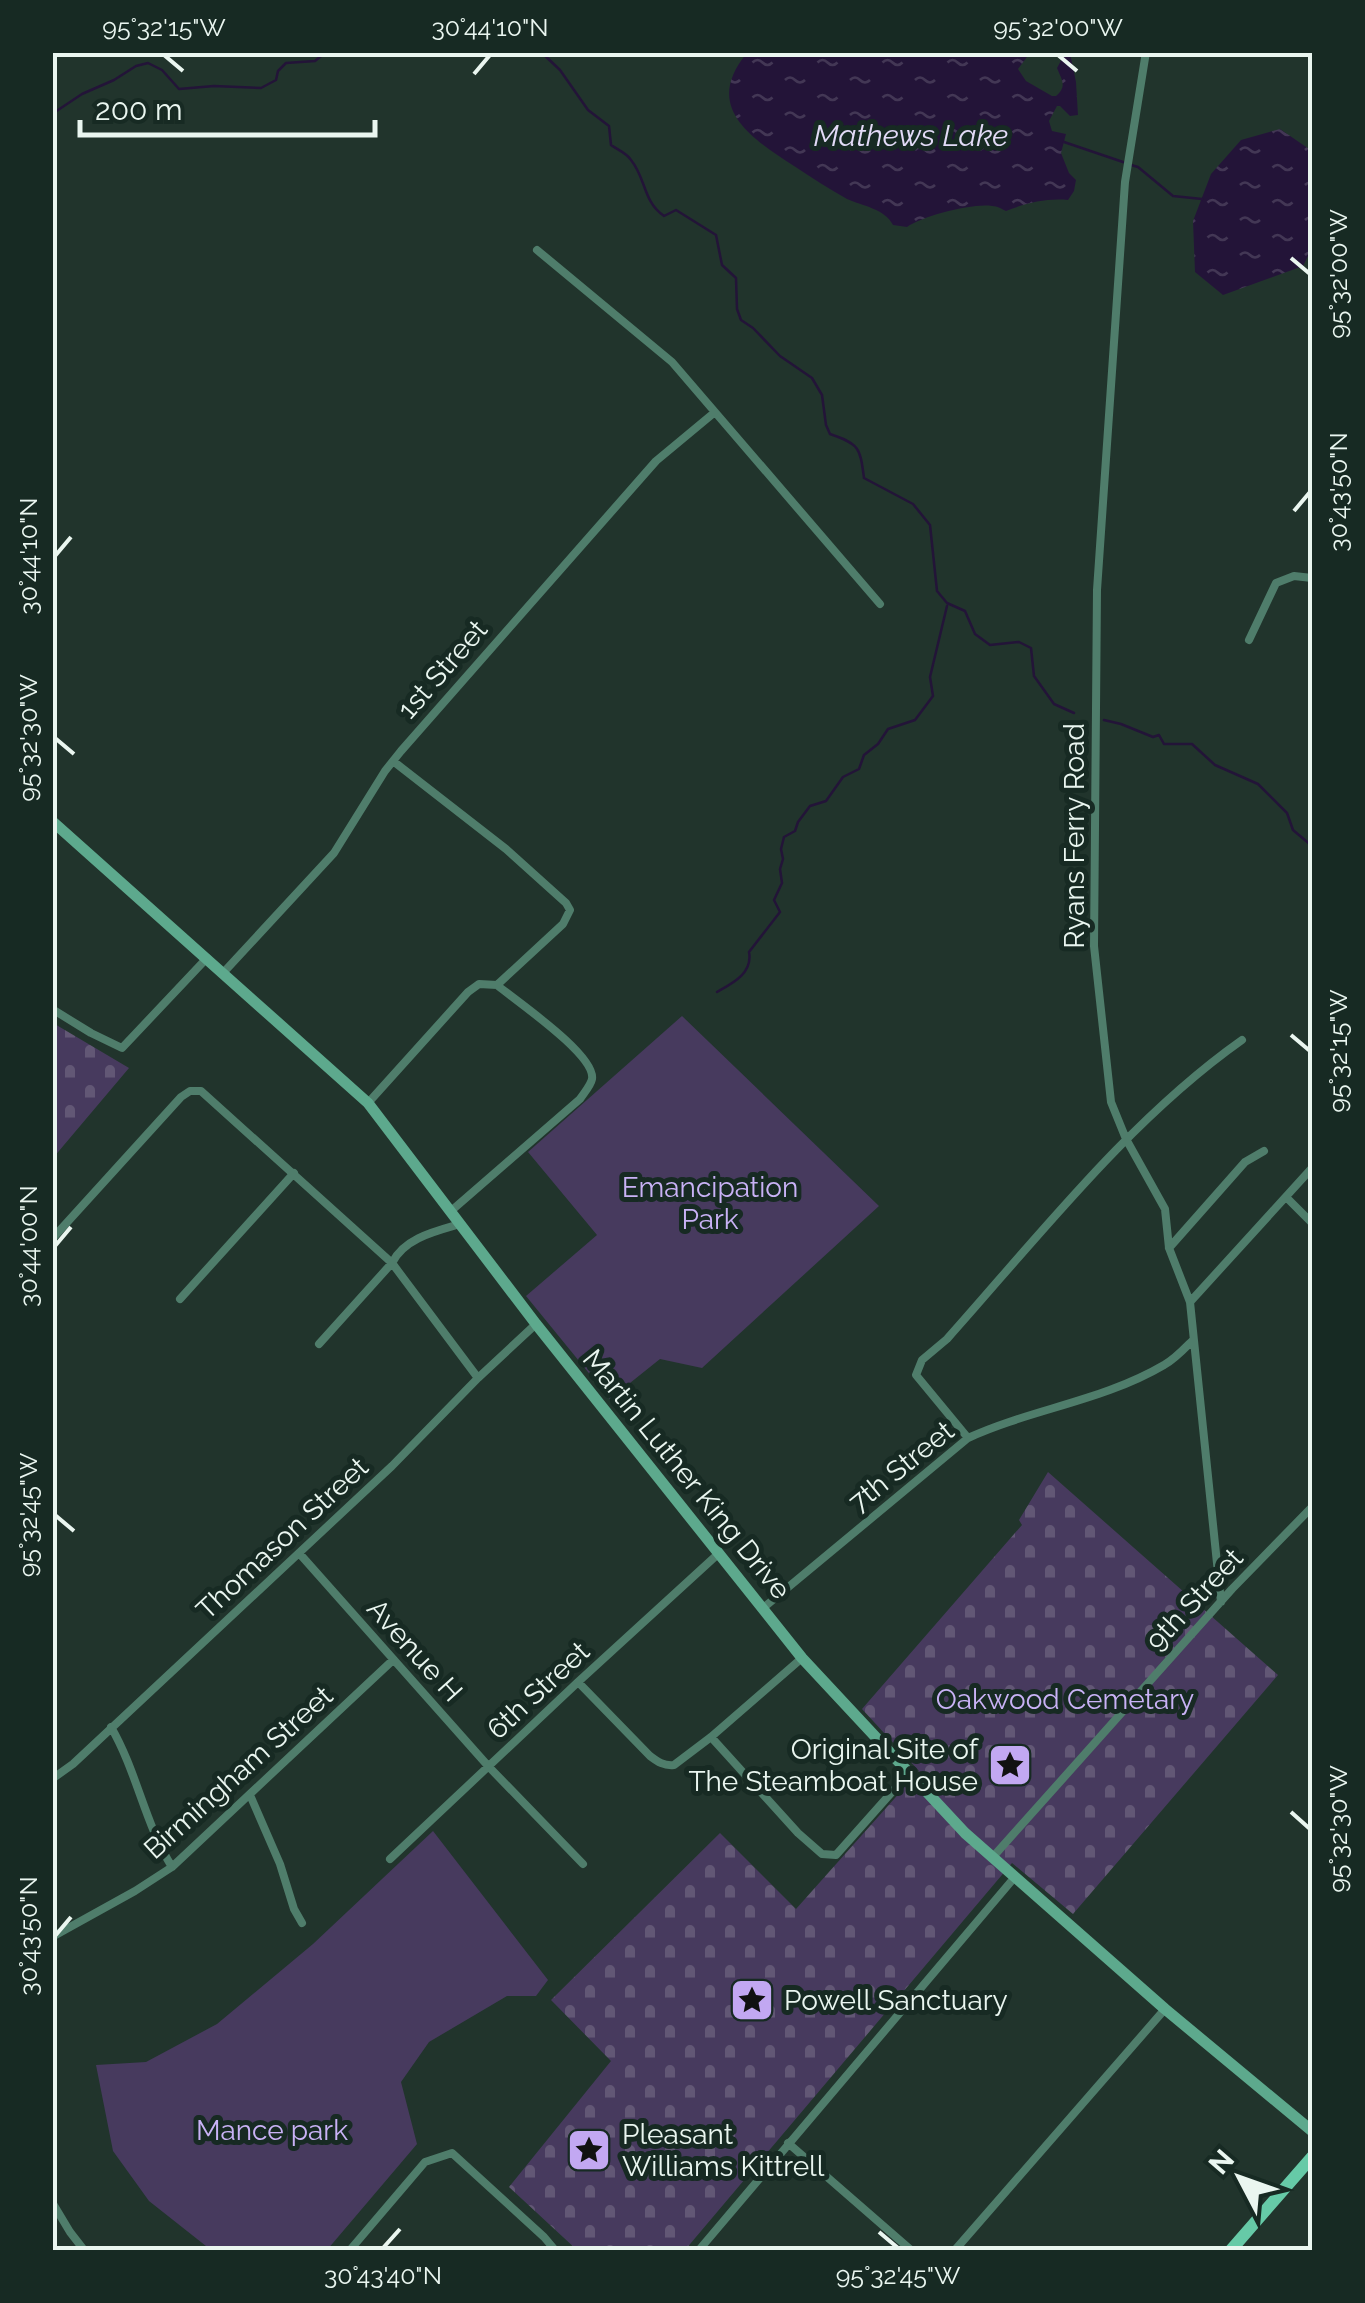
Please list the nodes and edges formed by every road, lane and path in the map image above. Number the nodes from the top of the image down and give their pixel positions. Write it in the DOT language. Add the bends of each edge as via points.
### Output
graph roads {
  1 [pos="1146,52"];
  2 [pos="538,250"];
  3 [pos="715,412"];
  4 [pos="1312,578"];
  5 [pos="880,604"];
  6 [pos="1249,640"];
  7 [pos="393,761"];
  8 [pos="52,821"];
  9 [pos="207,958"];
  10 [pos="224,973"];
  11 [pos="497,985"];
  12 [pos="52,1009"];
  13 [pos="1242,1040"];
  14 [pos="368,1103"];
  15 [pos="1126,1139"];
  16 [pos="1264,1151"];
  17 [pos="1312,1168"];
  18 [pos="294,1172"];
  19 [pos="1286,1197"];
  20 [pos="451,1211"];
  21 [pos="1312,1223"];
  22 [pos="460,1224"];
  23 [pos="52,1240"];
  24 [pos="1170,1248"];
  25 [pos="392,1263"];
  26 [pos="180,1300"];
  27 [pos="1190,1302"];
  28 [pos="536,1324"];
  29 [pos="1194,1340"];
  30 [pos="318,1344"];
  31 [pos="478,1378"];
  32 [pos="968,1438"];
  33 [pos="1312,1507"];
  34 [pos="299,1552"];
  35 [pos="718,1554"];
  36 [pos="1220,1602"];
  37 [pos="762,1608"];
  38 [pos="802,1658"];
  39 [pos="393,1660"];
  40 [pos="578,1682"];
  41 [pos="111,1728"];
  42 [pos="711,1737"];
  43 [pos="489,1766"];
  44 [pos="908,1774"];
  45 [pos="52,1779"];
  46 [pos="250,1795"];
  47 [pos="992,1858"];
  48 [pos="390,1859"];
  49 [pos="583,1864"];
  50 [pos="172,1867"];
  51 [pos="1014,1878"];
  52 [pos="302,1923"];
  53 [pos="52,1937"];
  54 [pos="1166,2009"];
  55 [pos="1312,2131"];
  56 [pos="788,2142"];
  57 [pos="1312,2157"];
  58 [pos="52,2202"];
  59 [pos="84,2250"];
  60 [pos="350,2250"];
  61 [pos="555,2250"];
  62 [pos="699,2250"];
  63 [pos="910,2250"];
  64 [pos="955,2250"];
  65 [pos="1232,2250"];
  1 -- 15 [label="street, Ryans Ferry Road" via="1126,182 1097,590 1094,946 1111,1102"];
  2 -- 3 [label="street" via="672,362"];
  3 -- 5 [label="street"];
  3 -- 7 [label="street, 1st Street" via="656,461"];
  4 -- 6 [label="street" via="1276,583"];
  7 -- 10 [label="street, 1st Street" via="334,852"];
  7 -- 11 [label="street" via="506,849 570,910"];
  8 -- 9 [label="street, Martin Luther King Drive"];
  9 -- 10 [label="street, Martin Luther King Drive"];
  9 -- 12 [label="street" via="122,1048"];
  10 -- 14 [label="street, Martin Luther King Drive"];
  11 -- 14 [label="street" via="468,992"];
  11 -- 20 [label="street" via="580,1051 592,1081 580,1099"];
  13 -- 15 [label="street"];
  14 -- 20 [label="street, Martin Luther King Drive"];
  15 -- 24 [label="street, Ryans Ferry Road" via="1165,1209"];
  15 -- 32 [label="street" via="922,1360 916,1375"];
  16 -- 24 [label="street" via="1245,1162"];
  17 -- 19 [label="street"];
  18 -- 23 [label="street" via="201,1090 190,1091"];
  18 -- 25 [label="street"];
  18 -- 26 [label="street"];
  19 -- 21 [label="street"];
  19 -- 27 [label="street"];
  20 -- 22 [label="street, Martin Luther King Drive"];
  22 -- 25 [label="street" via="423,1235"];
  22 -- 28 [label="street, Martin Luther King Drive"];
  24 -- 27 [label="street, Ryans Ferry Road"];
  25 -- 30 [label="street"];
  25 -- 31 [label="street"];
  27 -- 29 [label="street, Ryans Ferry Road"];
  28 -- 31 [label="street, Thomason Street"];
  28 -- 35 [label="street, Martin Luther King Drive"];
  29 -- 32 [label="street, 7th Street" via="1166,1364 1104,1393"];
  29 -- 36 [label="street, Ryans Ferry Road"];
  31 -- 34 [label="street, Thomason Street"];
  32 -- 37 [label="street, 7th Street"];
  33 -- 36 [label="street, 9th Street"];
  34 -- 39 [label="street, Avenue H"];
  34 -- 41 [label="street, Thomason Street"];
  35 -- 37 [label="street, Martin Luther King Drive"];
  35 -- 40 [label="street, 6th Street"];
  36 -- 47 [label="street, 9th Street"];
  37 -- 38 [label="street, Martin Luther King Drive"];
  38 -- 42 [label="street"];
  38 -- 44 [label="street, Martin Luther King Drive"];
  39 -- 43 [label="street, Avenue H"];
  39 -- 46 [label="street, Birmingham Street"];
  40 -- 42 [label="street" via="658,1762 682,1761"];
  40 -- 43 [label="street, 6th Street"];
  41 -- 45 [label="street, Thomason Street"];
  41 -- 50 [label="street"];
  42 -- 44 [label="street" via="822,1854 836,1855"];
  43 -- 48 [label="street, 6th Street"];
  43 -- 49 [label="street, Avenue H"];
  44 -- 47 [label="street, Martin Luther King Drive"];
  46 -- 50 [label="street, Birmingham Street"];
  46 -- 52 [label="street"];
  47 -- 51 [label="street, Martin Luther King Drive"];
  50 -- 53 [label="street, Birmingham Street"];
  51 -- 54 [label="street, Martin Luther King Drive"];
  51 -- 56 [label="street"];
  54 -- 55 [label="street, Martin Luther King Drive"];
  54 -- 64 [label="street"];
  56 -- 62 [label="street"];
  56 -- 63 [label="street"];
  57 -- 65 [label="main road"];
  58 -- 59 [label="street"];
  60 -- 61 [label="street" via="424,2162 452,2154"];
}
